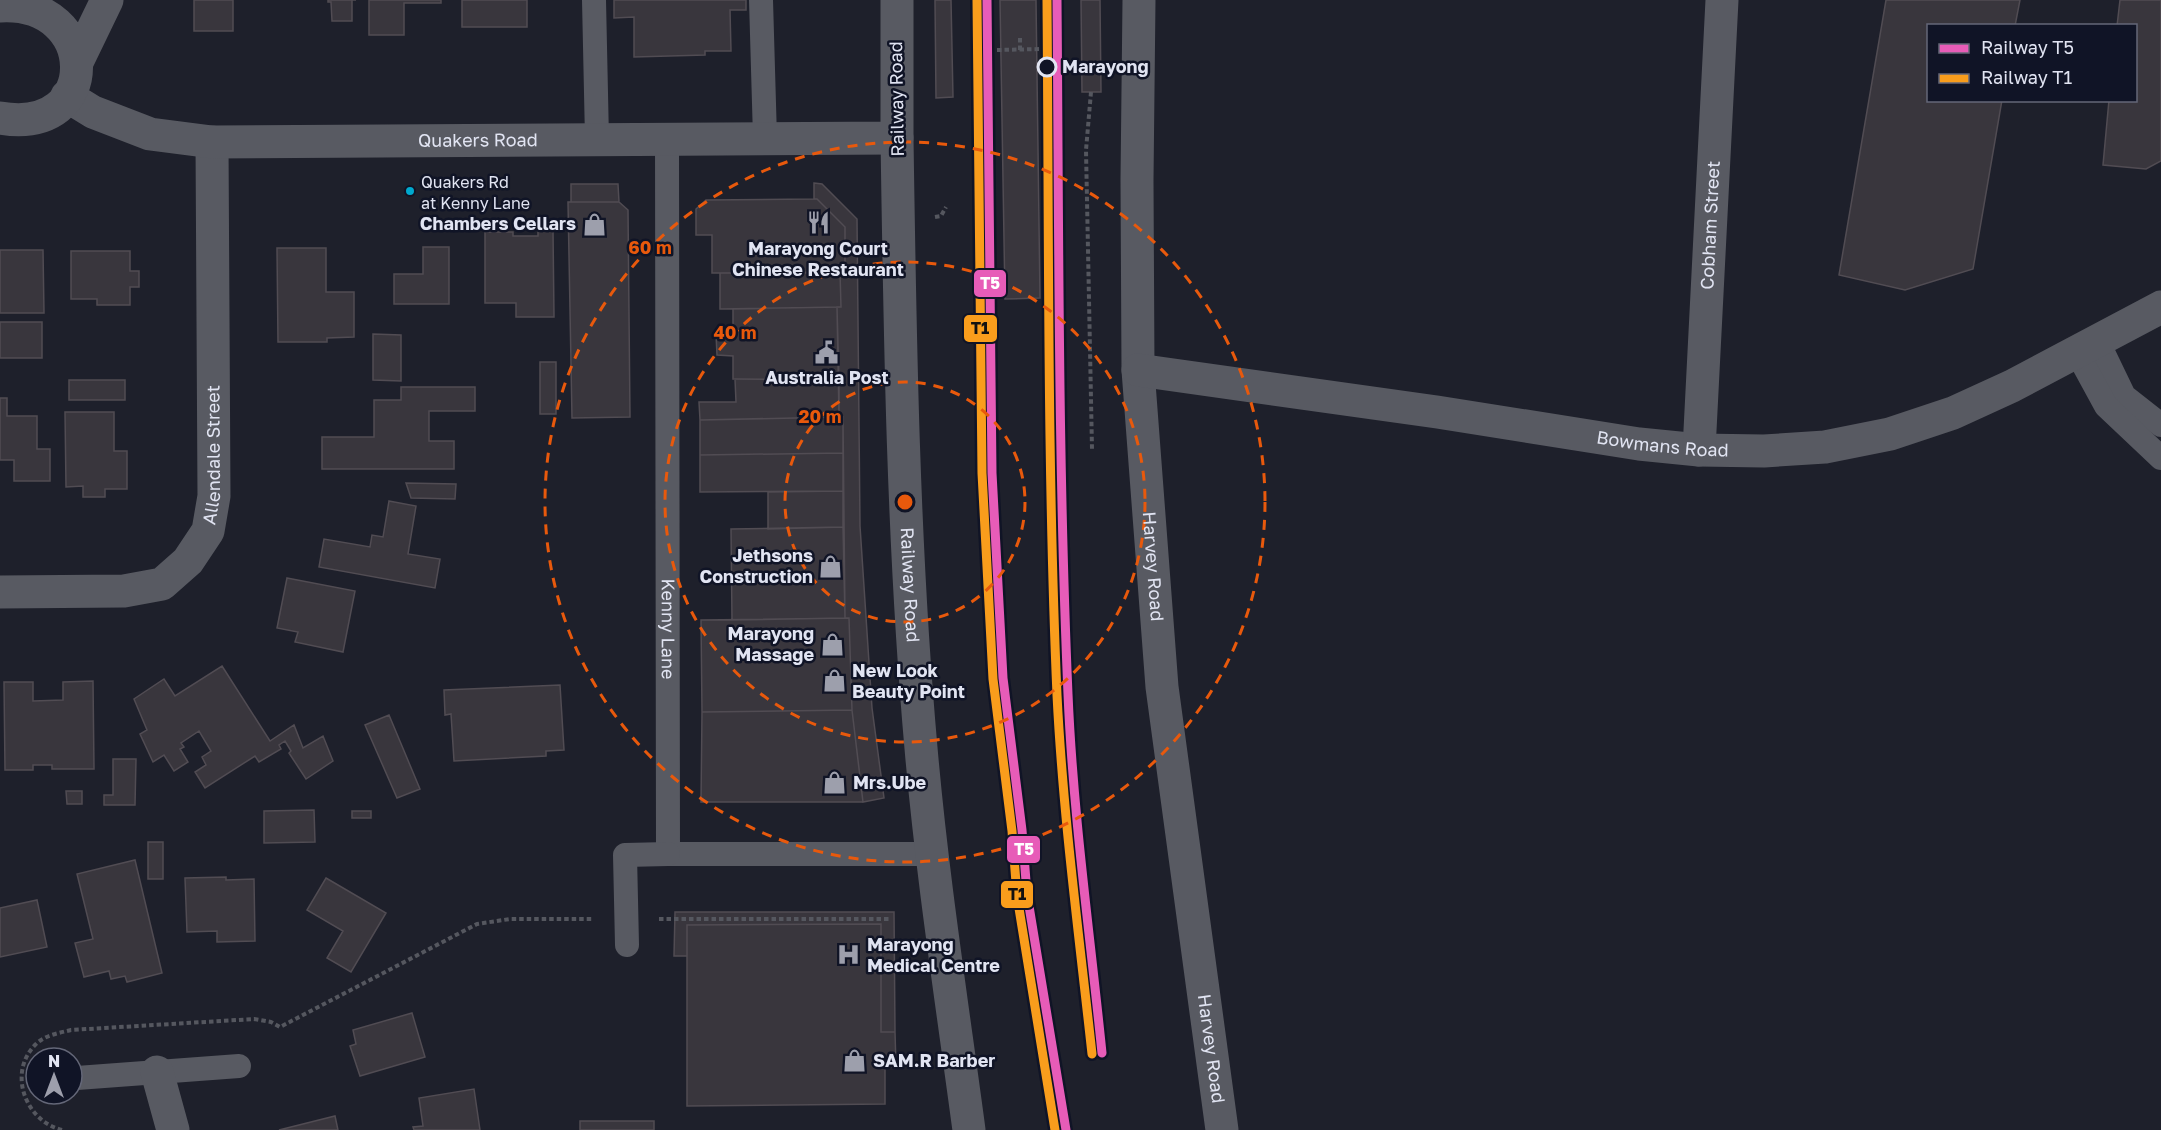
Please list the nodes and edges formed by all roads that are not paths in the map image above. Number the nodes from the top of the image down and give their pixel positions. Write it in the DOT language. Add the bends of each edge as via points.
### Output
graph roads {
  1 [pos="106,0"];
  2 [pos="594,0"];
  3 [pos="761,0"];
  4 [pos="897,0"];
  5 [pos="1139,0"];
  6 [pos="1722,0"];
  7 [pos="0,6"];
  8 [pos="78,60"];
  9 [pos="67,96"];
  10 [pos="6,122"];
  11 [pos="765,138"];
  12 [pos="897,138"];
  13 [pos="597,139"];
  14 [pos="667,139"];
  15 [pos="212,142"];
  16 [pos="2161,307"];
  17 [pos="2087,346"];
  18 [pos="1138,370"];
  19 [pos="2161,425"];
  20 [pos="1699,450"];
  21 [pos="2161,458"];
  22 [pos="0,592"];
  23 [pos="668,854"];
  24 [pos="933,854"];
  25 [pos="627,945"];
  26 [pos="239,1066"];
  27 [pos="157,1072"];
  28 [pos="84,1077"];
  29 [pos="173,1130"];
  30 [pos="969,1130"];
  31 [pos="1222,1130"];
  1 -- 8 [label="street"];
  2 -- 13 [label="lane"];
  3 -- 11 [label="lane"];
  4 -- 12 [label="street, Railway Road"];
  5 -- 18 [label="street, Harvey Road"];
  6 -- 20 [label="street, Cobham Street"];
  7 -- 8 [label="street" via="34,5 51,12 65,25"];
  8 -- 9 [label="street"];
  9 -- 10 [label="street" via="53,110 36,118"];
  9 -- 15 [label="street, Quakers Road" via="93,112 150,134"];
  11 -- 12 [label="street, Quakers Road"];
  11 -- 14 [label="street, Quakers Road"];
  12 -- 24 [label="street, Railway Road" via="906,508 920,728"];
  13 -- 14 [label="street, Quakers Road"];
  13 -- 15 [label="street, Quakers Road"];
  14 -- 23 [label="lane, Kenny Lane"];
  15 -- 22 [label="street, Allendale Street" via="214,496 208,531 188,561 162,584 124,591"];
  16 -- 17 [label="street, Bowmans Road"];
  17 -- 19 [label="lane" via="2124,396"];
  17 -- 20 [label="street, Bowmans Road" via="1953,413 1890,434 1825,447"];
  17 -- 21 [label="lane" via="2106,406"];
  18 -- 20 [label="street, Bowmans Road"];
  18 -- 31 [label="street, Harvey Road" via="1162,687"];
  23 -- 24 [label="lane"];
  23 -- 25 [label="lane" via="625,855"];
  24 -- 30 [label="street, Railway Road"];
  26 -- 27 [label="lane"];
  27 -- 28 [label="lane"];
  27 -- 29 [label="street"];
}
